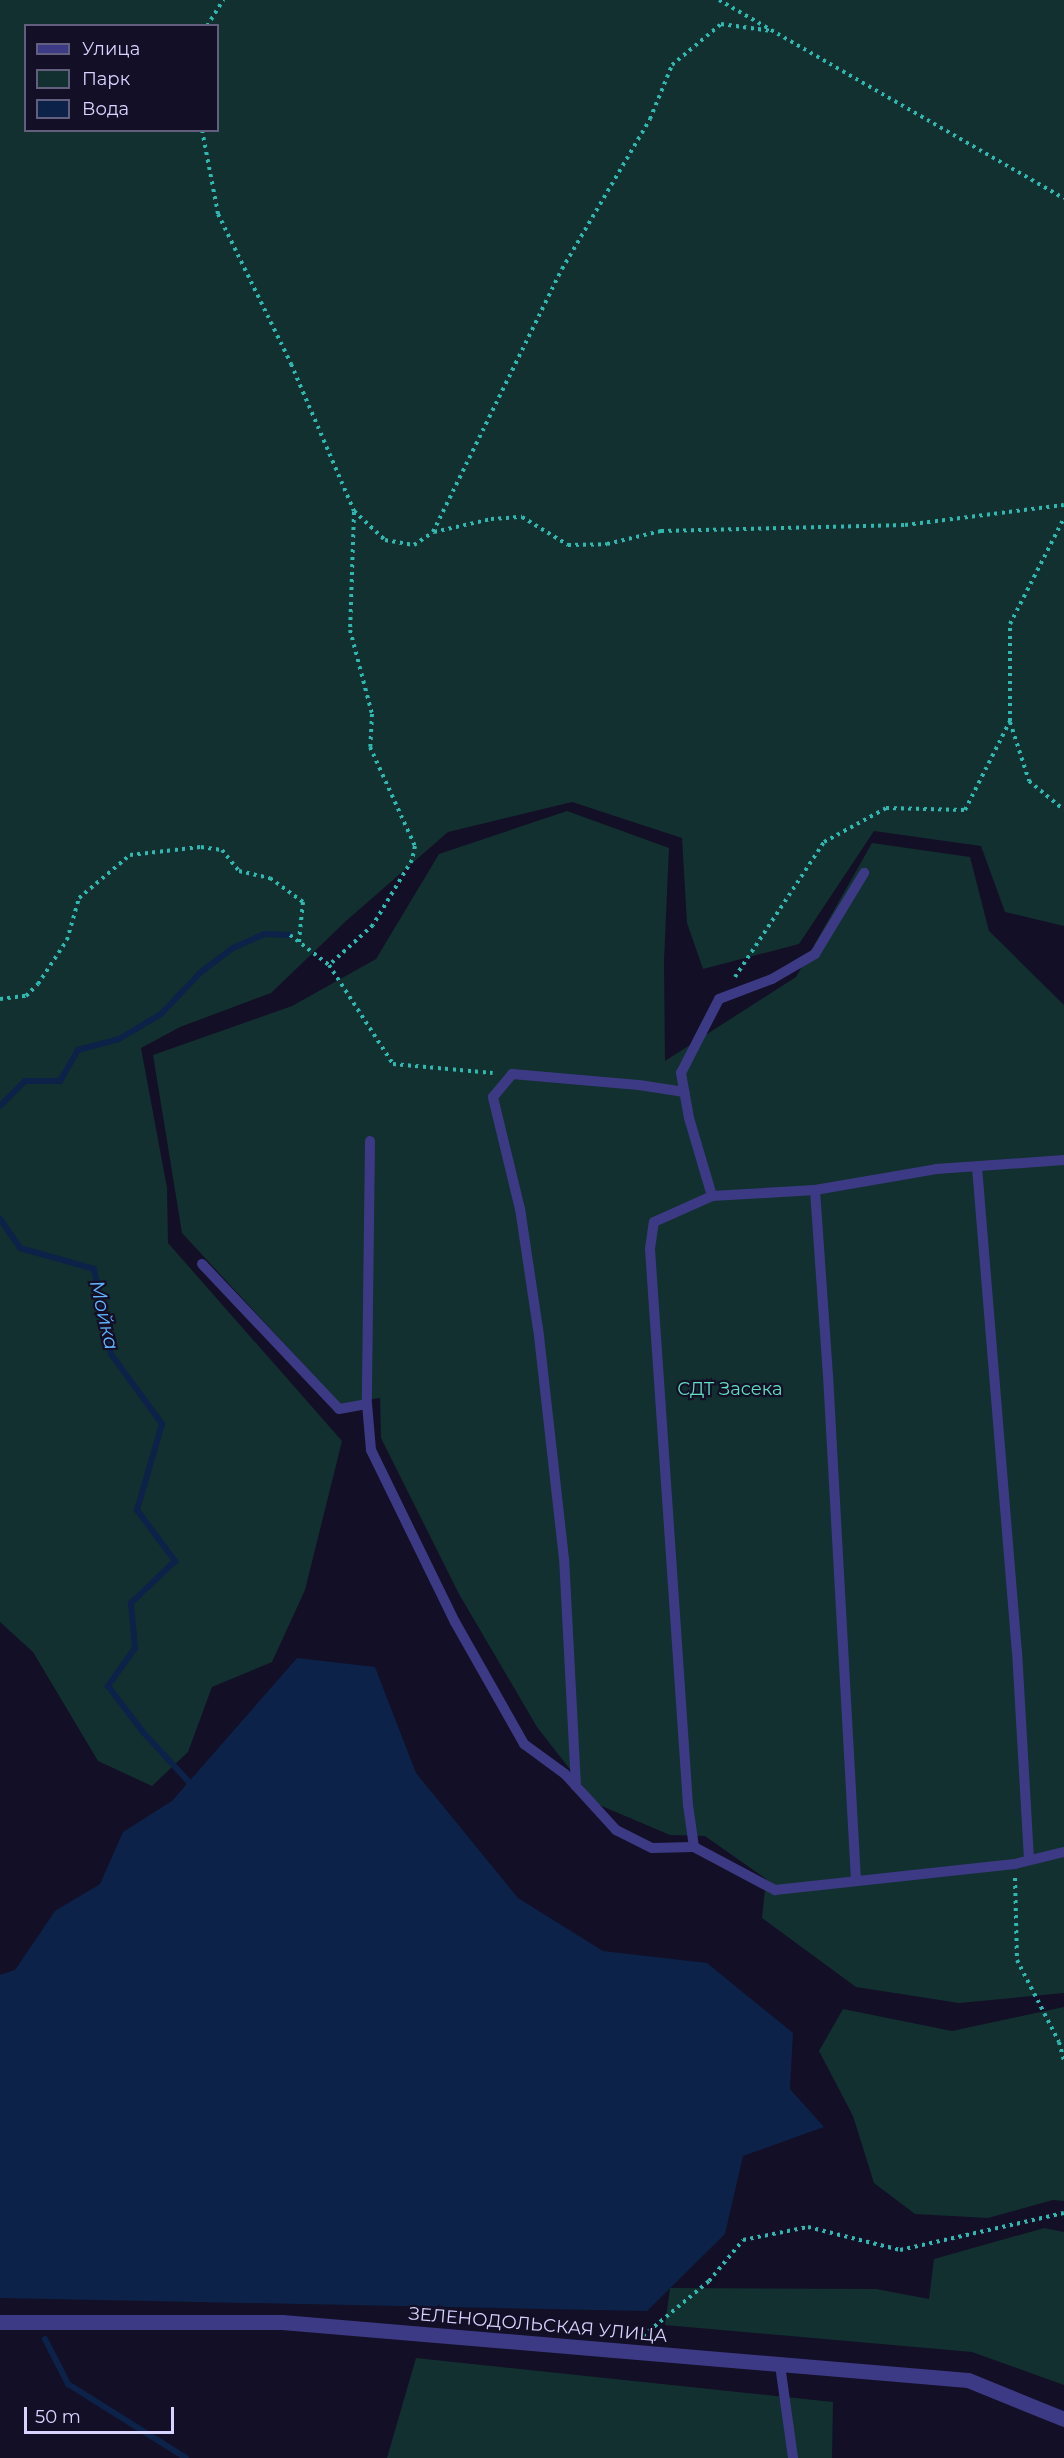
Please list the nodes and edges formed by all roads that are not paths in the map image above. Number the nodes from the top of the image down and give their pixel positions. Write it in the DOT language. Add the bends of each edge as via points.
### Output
graph roads {
  1 [pos="864,873"];
  2 [pos="684,1092"];
  3 [pos="370,1141"];
  4 [pos="1064,1160"];
  5 [pos="977,1167"];
  6 [pos="815,1190"];
  7 [pos="712,1196"];
  8 [pos="202,1264"];
  9 [pos="367,1404"];
  10 [pos="576,1786"];
  11 [pos="694,1847"];
  12 [pos="1064,1852"];
  13 [pos="1029,1860"];
  14 [pos="856,1881"];
  15 [pos="0,2322"];
  16 [pos="780,2365"];
  17 [pos="1064,2419"];
  18 [pos="793,2458"];
  1 -- 2 [label="lane" via="815,954 772,979 719,999 681,1073"];
  2 -- 7 [label="lane"];
  2 -- 10 [label="lane" via="512,1074 493,1096 520,1209 538,1329 564,1559"];
  3 -- 9 [label="lane"];
  4 -- 5 [label="lane"];
  5 -- 6 [label="lane" via="936,1169"];
  5 -- 13 [label="lane" via="1017,1651"];
  6 -- 7 [label="lane"];
  6 -- 14 [label="lane"];
  7 -- 11 [label="lane" via="654,1221 650,1249"];
  8 -- 9 [label="lane" via="339,1409"];
  9 -- 10 [label="lane" via="371,1450 455,1622 524,1744"];
  10 -- 11 [label="lane" via="616,1830 652,1848"];
  11 -- 14 [label="lane" via="775,1890"];
  12 -- 13 [label="lane"];
  13 -- 14 [label="lane"];
  15 -- 16 [label="street, ЗЕЛЕНОДОЛЬСКАЯ УЛИЦА" via="282,2322"];
  16 -- 17 [label="street, ЗЕЛЕНОДОЛЬСКАЯ УЛИЦА" via="968,2380"];
  16 -- 18 [label="lane"];
}
